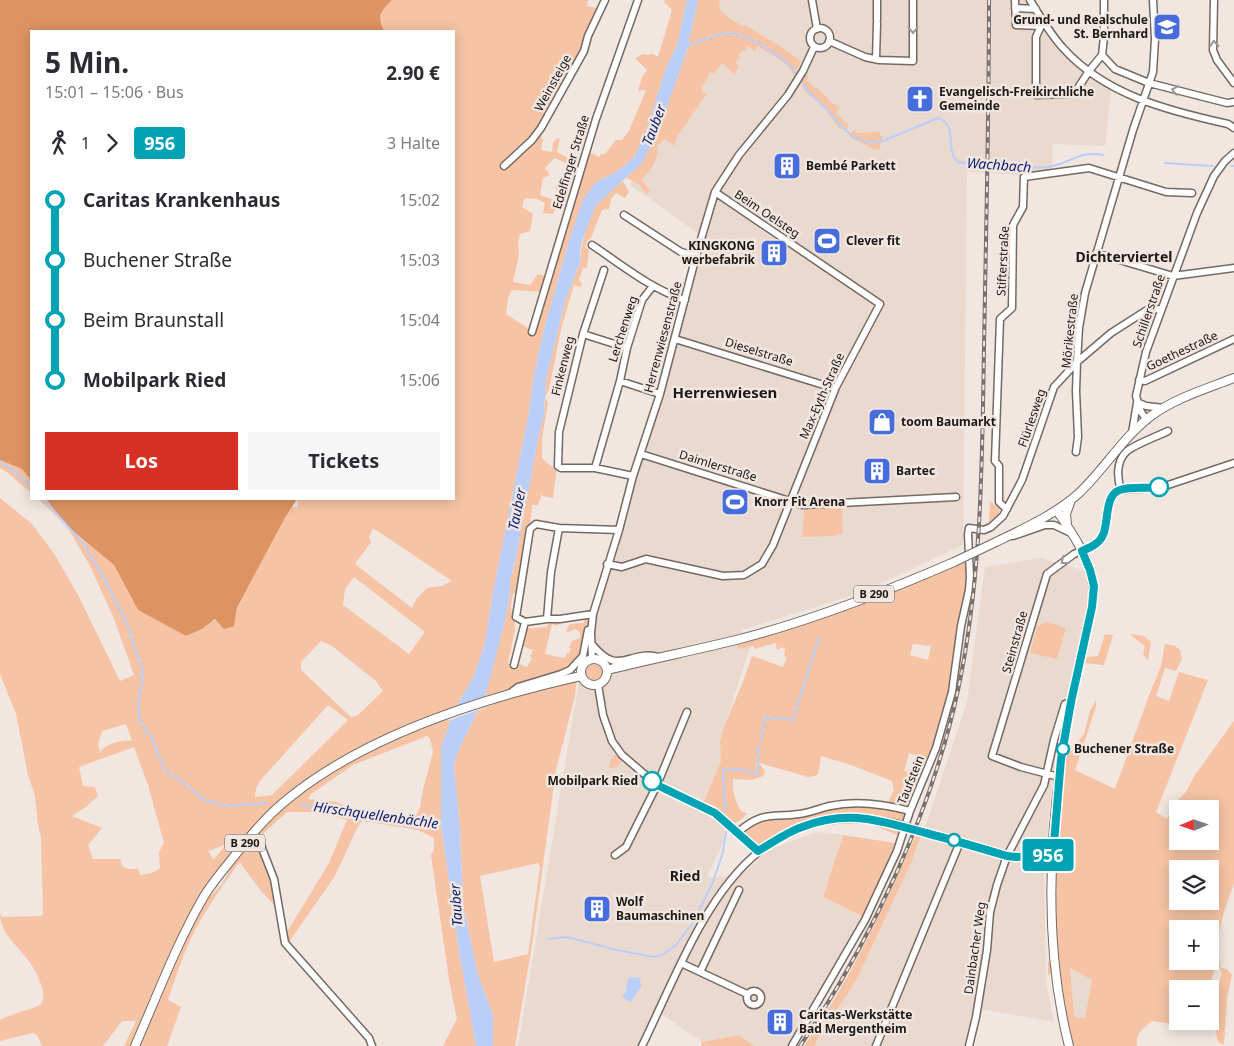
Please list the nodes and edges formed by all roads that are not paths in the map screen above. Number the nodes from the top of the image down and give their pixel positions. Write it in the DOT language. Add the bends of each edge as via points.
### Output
graph roads {
  1 [pos="605,0"];
  2 [pos="638,0"];
  3 [pos="812,0"];
  4 [pos="877,0"];
  5 [pos="913,0"];
  6 [pos="1015,0"];
  7 [pos="1030,0"];
  8 [pos="1104,0"];
  9 [pos="1154,0"];
  10 [pos="1214,0"];
  11 [pos="1015,8"];
  12 [pos="1036,8"];
  13 [pos="1043,25"];
  14 [pos="817,29"];
  15 [pos="829,42"];
  16 [pos="814,46"];
  17 [pos="1102,55"];
  18 [pos="876,59"];
  19 [pos="1089,71"];
  20 [pos="1150,83"];
  21 [pos="1234,83"];
  22 [pos="1143,101"];
  23 [pos="1234,102"];
  24 [pos="1232,125"];
  25 [pos="1234,153"];
  26 [pos="504,166"];
  27 [pos="1119,177"];
  28 [pos="716,192"];
  29 [pos="1192,193"];
  30 [pos="624,214"];
  31 [pos="592,245"];
  32 [pos="1096,253"];
  33 [pos="696,256"];
  34 [pos="1234,268"];
  35 [pos="604,270"];
  36 [pos="1173,276"];
  37 [pos="653,286"];
  38 [pos="686,300"];
  39 [pos="880,304"];
  40 [pos="1160,309"];
  41 [pos="532,332"];
  42 [pos="582,334"];
  43 [pos="675,339"];
  44 [pos="1234,339"];
  45 [pos="627,348"];
  46 [pos="1077,362"];
  47 [pos="1234,378"];
  48 [pos="1138,380"];
  49 [pos="620,381"];
  50 [pos="836,387"];
  51 [pos="660,394"];
  52 [pos="1137,402"];
  53 [pos="1166,408"];
  54 [pos="1147,420"];
  55 [pos="1168,431"];
  56 [pos="1132,433"];
  57 [pos="1076,452"];
  58 [pos="641,454"];
  59 [pos="1234,463"];
  60 [pos="595,468"];
  61 [pos="633,476"];
  62 [pos="1121,490"];
  63 [pos="956,497"];
  64 [pos="790,500"];
  65 [pos="1071,500"];
  66 [pos="1007,508"];
  67 [pos="1057,511"];
  68 [pos="558,528"];
  69 [pos="969,528"];
  70 [pos="619,530"];
  71 [pos="1070,532"];
  72 [pos="999,540"];
  73 [pos="1082,551"];
  74 [pos="607,564"];
  75 [pos="593,614"];
  76 [pos="547,619"];
  77 [pos="525,622"];
  78 [pos="591,642"];
  79 [pos="659,657"];
  80 [pos="592,658"];
  81 [pos="514,665"];
  82 [pos="607,670"];
  83 [pos="581,676"];
  84 [pos="598,685"];
  85 [pos="504,695"];
  86 [pos="1071,702"];
  87 [pos="687,712"];
  88 [pos="1047,775"];
  89 [pos="1059,777"];
  90 [pos="657,785"];
  91 [pos="910,811"];
  92 [pos="738,832"];
  93 [pos="252,834"];
  94 [pos="960,842"];
  95 [pos="758,851"];
  96 [pos="615,855"];
  97 [pos="1053,855"];
  98 [pos="1007,856"];
  99 [pos="739,890"];
  100 [pos="681,963"];
  101 [pos="700,972"];
  102 [pos="747,994"];
  103 [pos="135,1046"];
  104 [pos="372,1046"];
  105 [pos="642,1046"];
  106 [pos="792,1046"];
  107 [pos="876,1046"];
  108 [pos="969,1046"];
  109 [pos="1070,1046"];
  1 -- 26 [label="street, Weinsteige" via="584,52 542,128"];
  2 -- 41 [label="street, Edelfinger Straße" via="596,119"];
  3 -- 14 [label="street, Herrenwiesenstraße"];
  4 -- 18 [label="street"];
  5 -- 18 [label="street, one-way" via="913,61"];
  6 -- 11 [label="street"];
  7 -- 12 [label="street"];
  8 -- 17 [label="street"];
  9 -- 20 [label="street, Mörikestraße" via="1154,72"];
  21 -- 10 [label="street, one-way" via="1213,50"];
  11 -- 12 [label="street"];
  11 -- 13 [label="street" via="1016,25"];
  12 -- 13 [label="street"];
  13 -- 19 [label="street"];
  13 -- 19 [label="street" via="1036,37 1036,95 1070,94"];
  14 -- 15 [label="street" via="827,31"];
  14 -- 16 [label="street, Herrenwiesenstraße" via="811,36"];
  15 -- 16 [label="street" via="822,48"];
  15 -- 18 [label="street"];
  16 -- 28 [label="street, Herrenwiesenstraße" via="788,95 739,155"];
  17 -- 19 [label="street"];
  17 -- 20 [label="street" via="1115,69"];
  19 -- 22 [label="street"];
  20 -- 22 [label="street, Mörikestraße"];
  23 -- 20 [label="street, one-way"];
  22 -- 24 [label="street"];
  22 -- 27 [label="street, Mörikestraße"];
  25 -- 36 [label="street, Schillerstraße" via="1214,176"];
  27 -- 29 [label="street, Stifterstraße" via="1166,192"];
  27 -- 32 [label="street, Mörikestraße"];
  27 -- 66 [label="street, Stifterstraße" via="1089,168 1024,177 1023,207 1014,225 1012,308 1000,320 995,461 999,466 999,502"];
  28 -- 33 [label="street, Herrenwiesenstraße"];
  28 -- 39 [label="street, Beim Oelsteg"];
  30 -- 33 [label="street" via="682,252"];
  31 -- 37 [label="street"];
  32 -- 36 [label="street"];
  32 -- 46 [label="street, Mörikestraße" via="1085,293"];
  33 -- 38 [label="street, Herrenwiesenstraße"];
  34 -- 36 [label="street"];
  35 -- 42 [label="street, Finkenweg"];
  36 -- 40 [label="street, Schillerstraße"];
  37 -- 38 [label="street"];
  37 -- 45 [label="street, Lerchenweg" via="642,300"];
  38 -- 43 [label="street, Herrenwiesenstraße"];
  39 -- 50 [label="street, Max-Eyth-Straße"];
  40 -- 46 [label="street, Flürlesweg" via="1147,310 1132,319"];
  40 -- 48 [label="street, Schillerstraße"];
  42 -- 45 [label="street"];
  42 -- 60 [label="street, Finkenweg" via="559,432 557,456 558,466 562,468"];
  43 -- 50 [label="street, Dieselstraße"];
  43 -- 51 [label="street, Herrenwiesenstraße"];
  44 -- 48 [label="street, Goethestraße" via="1145,380"];
  45 -- 49 [label="street, Lerchenweg"];
  46 -- 57 [label="street, Mörikestraße"];
  46 -- 66 [label="street, Flürlesweg" via="1054,387 1022,480"];
  47 -- 53 [label="main road, B 290"];
  48 -- 52 [label="street, Schillerstraße"];
  49 -- 51 [label="street, Lerchenweg"];
  49 -- 60 [label="street, Lerchenweg"];
  50 -- 64 [label="street, Max-Eyth-Straße"];
  51 -- 58 [label="street, Herrenwiesenstraße"];
  52 -- 53 [label="street"];
  52 -- 54 [label="street"];
  52 -- 56 [label="street, Schillerstraße"];
  53 -- 54 [label="main road, B 290"];
  54 -- 56 [label="main road, B 290"];
  55 -- 62 [label="street" via="1126,452 1118,473"];
  56 -- 65 [label="main road, B 290"];
  58 -- 61 [label="street, Herrenwiesenstraße"];
  58 -- 64 [label="street, Daimlerstraße"];
  59 -- 62 [label="street" via="1168,485"];
  60 -- 61 [label="street"];
  61 -- 70 [label="street, Herrenwiesenstraße"];
  62 -- 73 [label="street" via="1110,502 1103,535 1097,544"];
  63 -- 64 [label="street" via="802,505"];
  64 -- 74 [label="street, Max-Eyth-Straße" via="762,564 744,575 723,576 646,558 622,567"];
  65 -- 67 [label="main road, B 290"];
  65 -- 71 [label="main road" via="1066,514"];
  66 -- 69 [label="street, Flürlesweg" via="991,527 984,530"];
  67 -- 71 [label="main road"];
  67 -- 72 [label="main road, B 290"];
  68 -- 70 [label="street"];
  68 -- 76 [label="street"];
  68 -- 77 [label="street" via="536,524 530,529 516,617"];
  69 -- 91 [label="street, Taufstein" via="969,590 952,692 936,748"];
  70 -- 74 [label="street, Herrenwiesenstraße"];
  71 -- 72 [label="street" via="1045,525"];
  71 -- 73 [label="main road"];
  72 -- 79 [label="main road, B 290, bridge" via="954,562 807,618 742,638"];
  73 -- 86 [label="main road" via="1094,586"];
  73 -- 88 [label="street, Steinstraße, one-way" via="1048,574 992,756"];
  74 -- 75 [label="street, Herrenwiesenstraße"];
  75 -- 76 [label="street"];
  75 -- 78 [label="street, Herrenwiesenstraße"];
  75 -- 85 [label="street" via="583,656 570,670 518,686"];
  76 -- 77 [label="street"];
  77 -- 81 [label="street"];
  78 -- 79 [label="street" via="603,656 615,662 652,655"];
  78 -- 80 [label="street, Herrenwiesenstraße"];
  79 -- 82 [label="main road, B 290"];
  80 -- 82 [label="main road" via="603,662"];
  80 -- 83 [label="main road" via="582,665"];
  82 -- 84 [label="main road" via="606,677"];
  83 -- 84 [label="main road" via="586,683"];
  83 -- 85 [label="main road, B 290"];
  84 -- 90 [label="street" via="603,716 612,741 622,755"];
  85 -- 93 [label="main road, B 290" via="438,718 327,771 288,798"];
  86 -- 88 [label="street" via="1065,704"];
  86 -- 89 [label="main road"];
  87 -- 90 [label="street"];
  88 -- 89 [label="street"];
  88 -- 98 [label="street, Dainbacher Weg"];
  89 -- 97 [label="main road"];
  90 -- 92 [label="street" via="715,813"];
  90 -- 96 [label="street" via="626,847"];
  91 -- 92 [label="street" via="880,803 832,806 801,814 760,817"];
  91 -- 106 [label="street, Taufstein" via="897,851 864,920"];
  92 -- 95 [label="street"];
  93 -- 103 [label="main road, B 290" via="215,880 185,931"];
  93 -- 104 [label="street" via="258,838 274,879 286,943 369,1038"];
  94 -- 95 [label="street, bridge" via="898,824 856,818 834,819 800,827"];
  94 -- 98 [label="street"];
  94 -- 107 [label="street"];
  95 -- 100 [label="street" via="732,877 700,926"];
  97 -- 98 [label="street"];
  97 -- 109 [label="main road" via="1051,906 1054,953"];
  98 -- 108 [label="street, Dainbacher Weg" via="990,912"];
  99 -- 101 [label="street"];
  100 -- 101 [label="street"];
  100 -- 105 [label="street"];
  101 -- 102 [label="street"];
}
